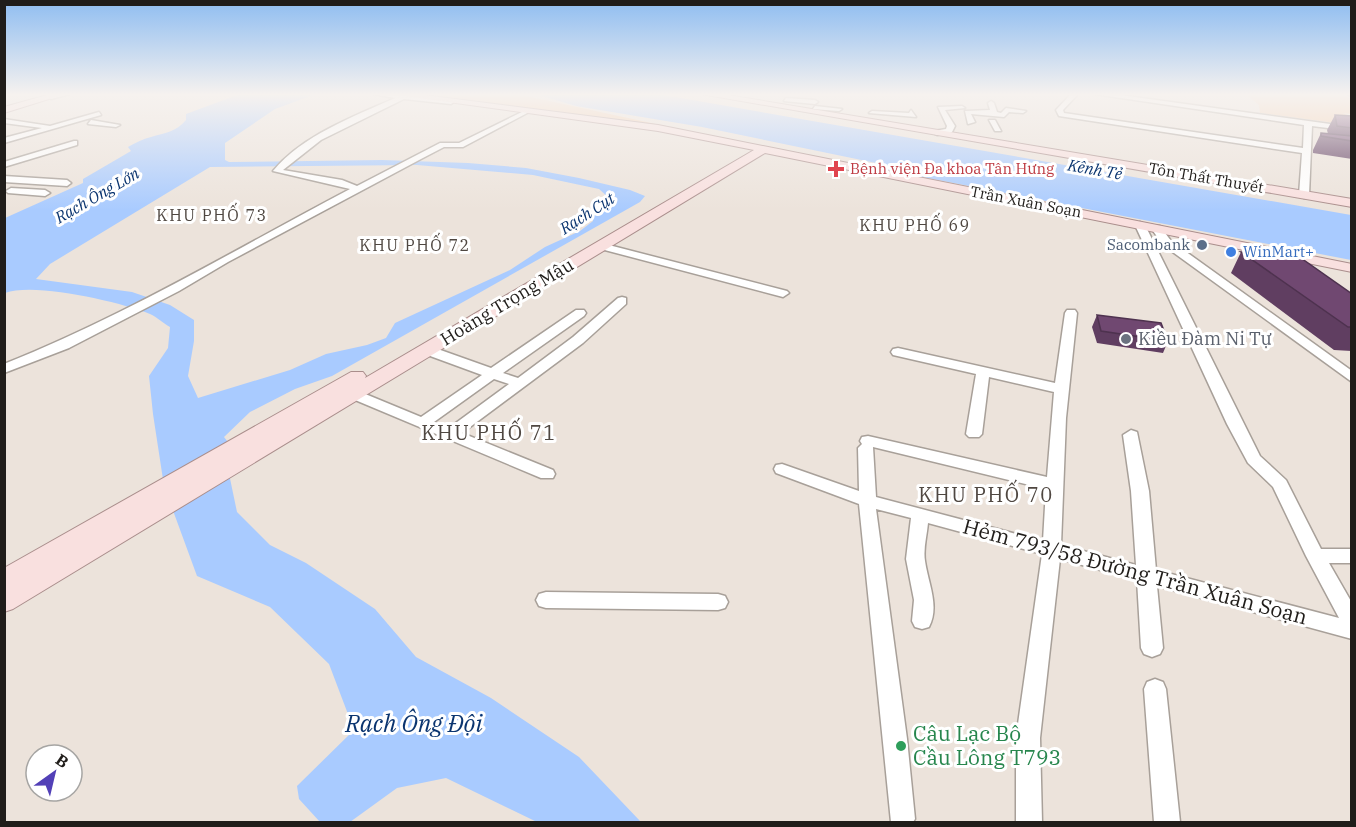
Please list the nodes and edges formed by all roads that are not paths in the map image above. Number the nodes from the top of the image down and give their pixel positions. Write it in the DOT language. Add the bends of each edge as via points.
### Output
graph roads {
  1 [pos="32,133"];
  2 [pos="331,133"];
  3 [pos="485,133"];
  4 [pos="680,133"];
  5 [pos="937,133"];
  6 [pos="1184,133"];
  7 [pos="1252,133"];
  8 [pos="1308,133"];
  9 [pos="24,135"];
  10 [pos="1318,136"];
  11 [pos="44,138"];
  12 [pos="54,140"];
  13 [pos="4,143"];
  14 [pos="1250,143"];
  15 [pos="1307,143"];
  16 [pos="1318,145"];
  17 [pos="1282,147"];
  18 [pos="757,149"];
  19 [pos="4,155"];
  20 [pos="1305,164"];
  21 [pos="4,165"];
  22 [pos="53,171"];
  23 [pos="4,179"];
  24 [pos="33,181"];
  25 [pos="67,183"];
  26 [pos="358,189"];
  27 [pos="12,191"];
  28 [pos="45,193"];
  29 [pos="1304,195"];
  30 [pos="1352,203"];
  31 [pos="1140,225"];
  32 [pos="1156,228"];
  33 [pos="594,244"];
  34 [pos="1352,268"];
  35 [pos="783,293"];
  36 [pos="622,301"];
  37 [pos="486,308"];
  38 [pos="580,313"];
  39 [pos="1071,313"];
  40 [pos="554,331"];
  41 [pos="578,340"];
  42 [pos="427,350"];
  43 [pos="898,352"];
  44 [pos="4,369"];
  45 [pos="983,371"];
  46 [pos="494,374"];
  47 [pos="1352,378"];
  48 [pos="521,384"];
  49 [pos="1061,389"];
  50 [pos="346,390"];
  51 [pos="422,423"];
  52 [pos="974,434"];
  53 [pos="450,435"];
  54 [pos="1131,435"];
  55 [pos="782,469"];
  56 [pos="547,474"];
  57 [pos="1055,485"];
  58 [pos="869,501"];
  59 [pos="920,514"];
  60 [pos="122,521"];
  61 [pos="1053,550"];
  62 [pos="1315,556"];
  63 [pos="1352,556"];
  64 [pos="1145,574"];
  65 [pos="4,580"];
  66 [pos="546,600"];
  67 [pos="4,602"];
  68 [pos="718,602"];
  69 [pos="922,621"];
  70 [pos="1352,621"];
  71 [pos="1352,630"];
  72 [pos="1152,648"];
  73 [pos="1155,689"];
  74 [pos="902,819"];
  75 [pos="1029,822"];
  76 [pos="1167,822"];
  1 -- 9 [label="street"];
  2 -- 26 [label="street" via="287,159 278,171"];
  3 -- 26 [label="street" via="460,145 443,145"];
  4 -- 18 [label="main road, Trần Xuân Soạn"];
  5 -- 29 [label="main road, Tôn Thất Thuyết"];
  6 -- 14 [label="street"];
  7 -- 14 [label="street"];
  8 -- 15 [label="street"];
  9 -- 11 [label="street"];
  9 -- 13 [label="street"];
  10 -- 15 [label="street"];
  12 -- 21 [label="street" via="74,143"];
  13 -- 19 [label="street" via="21,149"];
  14 -- 17 [label="street"];
  15 -- 16 [label="street"];
  15 -- 17 [label="street"];
  15 -- 20 [label="street"];
  17 -- 20 [label="street"];
  18 -- 31 [label="main road, Trần Xuân Soạn"];
  18 -- 33 [label="main road, Hoàng Trọng Mậu"];
  20 -- 29 [label="street"];
  22 -- 24 [label="street"];
  23 -- 24 [label="street"];
  24 -- 25 [label="street"];
  26 -- 44 [label="street" via="162,296 64,345"];
  27 -- 28 [label="street"];
  29 -- 30 [label="main road, Tôn Thất Thuyết"];
  31 -- 32 [label="main road, Trần Xuân Soạn"];
  31 -- 62 [label="street" via="1249,451 1280,484"];
  32 -- 34 [label="main road, Trần Xuân Soạn"];
  32 -- 47 [label="street" via="1167,243"];
  33 -- 35 [label="street"];
  33 -- 37 [label="main road, Hoàng Trọng Mậu"];
  36 -- 41 [label="street"];
  37 -- 42 [label="main road, Hoàng Trọng Mậu"];
  37 -- 50 [label="main road, Hoàng Trọng Mậu"];
  38 -- 40 [label="street"];
  39 -- 49 [label="street"];
  40 -- 41 [label="street"];
  40 -- 46 [label="street"];
  41 -- 48 [label="street"];
  42 -- 46 [label="street"];
  42 -- 50 [label="main road, Hoàng Trọng Mậu"];
  43 -- 45 [label="street"];
  45 -- 49 [label="street"];
  45 -- 52 [label="street"];
  46 -- 48 [label="street"];
  46 -- 51 [label="street"];
  48 -- 53 [label="street"];
  49 -- 57 [label="street"];
  50 -- 51 [label="street"];
  50 -- 60 [label="main road, Hoàng Trọng Mậu"];
  51 -- 53 [label="street"];
  53 -- 56 [label="street"];
  54 -- 64 [label="street" via="1140,491"];
  55 -- 58 [label="street, Hẻm 793/58 Đường Trần Xuân Soạn"];
  57 -- 58 [label="street" via="867,445"];
  57 -- 61 [label="street"];
  58 -- 59 [label="street, Hẻm 793/58 Đường Trần Xuân Soạn"];
  58 -- 74 [label="street" via="868,524"];
  59 -- 61 [label="street, Hẻm 793/58 Đường Trần Xuân Soạn"];
  59 -- 69 [label="street" via="915,559 924,600"];
  60 -- 65 [label="main road"];
  60 -- 67 [label="main road"];
  61 -- 64 [label="street, Hẻm 793/58 Đường Trần Xuân Soạn"];
  61 -- 75 [label="street" via="1028,738"];
  62 -- 63 [label="street"];
  62 -- 70 [label="street"];
  64 -- 71 [label="street, Hẻm 793/58 Đường Trần Xuân Soạn"];
  64 -- 72 [label="street"];
  66 -- 68 [label="street"];
  73 -- 76 [label="street"];
}
